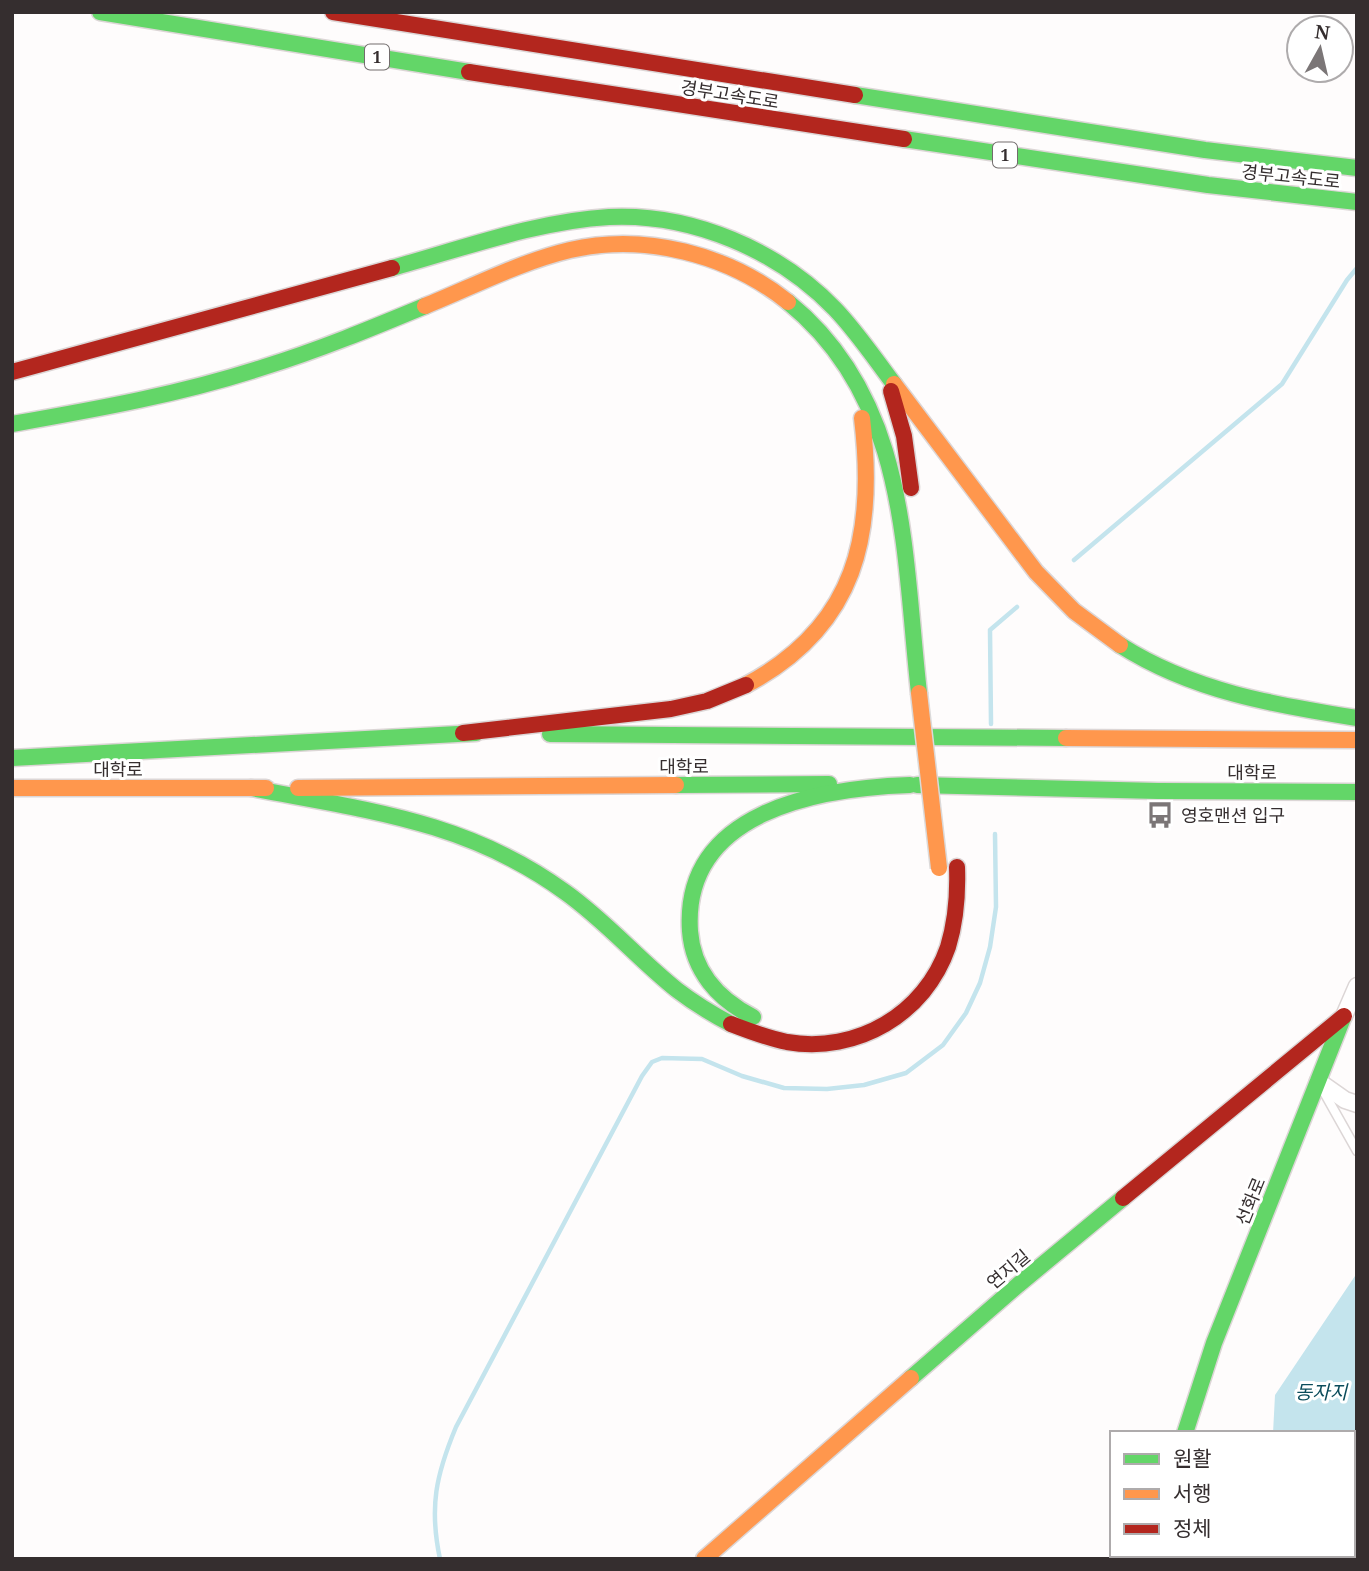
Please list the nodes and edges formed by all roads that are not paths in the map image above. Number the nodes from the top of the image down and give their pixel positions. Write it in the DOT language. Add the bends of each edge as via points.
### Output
graph roads {
  1 [pos="100,12"];
  2 [pos="333,12"];
  3 [pos="1357,168"];
  4 [pos="1357,202"];
  5 [pos="123,342"];
  6 [pos="871,355"];
  7 [pos="12,362"];
  8 [pos="847,365"];
  9 [pos="12,372"];
  10 [pos="12,424"];
  11 [pos="930,640"];
  12 [pos="1357,718"];
  13 [pos="940,720"];
  14 [pos="463,733"];
  15 [pos="1357,740"];
  16 [pos="943,747"];
  17 [pos="12,758"];
  18 [pos="946,775"];
  19 [pos="910,785"];
  20 [pos="12,788"];
  21 [pos="251,788"];
  22 [pos="1357,792"];
  23 [pos="950,802"];
  24 [pos="957,862"];
  25 [pos="940,876"];
  26 [pos="1357,986"];
  27 [pos="904,988"];
  28 [pos="1344,1016"];
  29 [pos="1318,1081"];
  30 [pos="1357,1104"];
  31 [pos="1357,1151"];
  32 [pos="1186,1431"];
  33 [pos="704,1559"];
  1 -- 4 [label="main road, 경부고속도로 / 1" via="682,107 1208,186"];
  2 -- 3 [label="main road, 경부고속도로 / 1" via="1205,150"];
  5 -- 6 [label="main road" via="500,238 624,217 693,227 757,251 822,296"];
  5 -- 7 [label="lane"];
  5 -- 9 [label="main road"];
  6 -- 11 [label="main road" via="891,391 904,436"];
  6 -- 12 [label="main road" via="1019,552 1090,624 1148,662 1205,687 1255,701"];
  8 -- 10 [label="main road" via="803,314 734,269 687,251 606,244 548,257 245,374 124,404"];
  8 -- 14 [label="main road" via="866,444 865,522 847,582 809,639 762,677 704,702"];
  8 -- 25 [label="main road, bridge" via="878,426 899,509"];
  13 -- 16 [label="main road"];
  14 -- 15 [label="main road"];
  14 -- 17 [label="main road"];
  18 -- 23 [label="main road"];
  19 -- 21 [label="main road, 대학로"];
  19 -- 22 [label="main road, 대학로"];
  19 -- 27 [label="main road" via="831,792 752,819 727,836 705,860 691,894 688,917 694,954 712,988 737,1009 763,1020 815,1028 849,1024 885,1006"];
  20 -- 21 [label="main road, 대학로"];
  21 -- 24 [label="main road" via="416,821 492,848 562,889 662,978 709,1013 750,1032 806,1044 849,1041 874,1032 924,992 945,958 951,937 958,902"];
  26 -- 28 [label="street, 선화로"];
  28 -- 29 [label="main road, 선화로"];
  28 -- 33 [label="main road, 연지길" via="1018,1286"];
  29 -- 30 [label="street"];
  29 -- 31 [label="lane"];
  29 -- 32 [label="main road, 선화로" via="1214,1343"];
}
